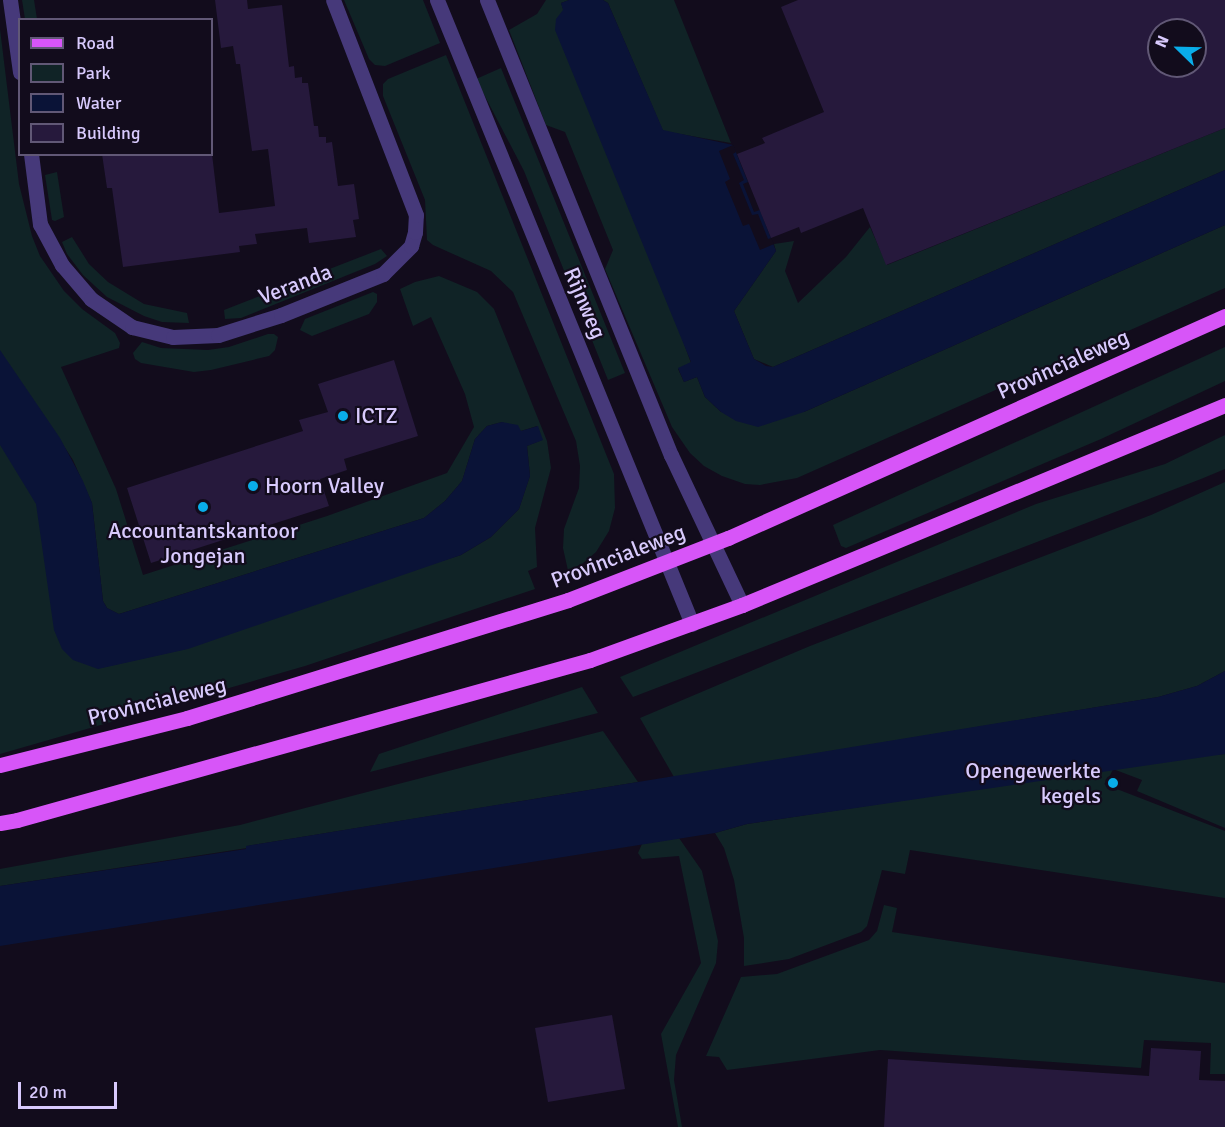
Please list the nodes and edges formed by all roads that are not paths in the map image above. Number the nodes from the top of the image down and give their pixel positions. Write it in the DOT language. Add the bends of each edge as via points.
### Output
graph roads {
  1 [pos="10,0"];
  2 [pos="333,0"];
  3 [pos="437,0"];
  4 [pos="487,0"];
  5 [pos="18,58"];
  6 [pos="31,156"];
  7 [pos="1225,316"];
  8 [pos="1225,405"];
  9 [pos="713,544"];
  10 [pos="665,562"];
  11 [pos="741,605"];
  12 [pos="692,624"];
  13 [pos="0,765"];
  14 [pos="0,823"];
  1 -- 5 [label="street"];
  2 -- 6 [label="street, Veranda" via="416,214 411,246 383,274 281,315 218,335 173,337 132,327 91,298 62,265 40,224"];
  3 -- 10 [label="street, Rijnweg" via="638,487"];
  4 -- 9 [label="street, Rijnweg" via="671,455"];
  7 -- 9 [label="main road, Provincialeweg"];
  8 -- 11 [label="main road"];
  9 -- 10 [label="main road, Provincialeweg"];
  9 -- 11 [label="street, Rijnweg"];
  10 -- 12 [label="street, Rijnweg"];
  10 -- 13 [label="main road, Provincialeweg" via="568,600 290,687 187,718"];
  11 -- 12 [label="main road"];
  12 -- 14 [label="main road" via="590,660"];
}
